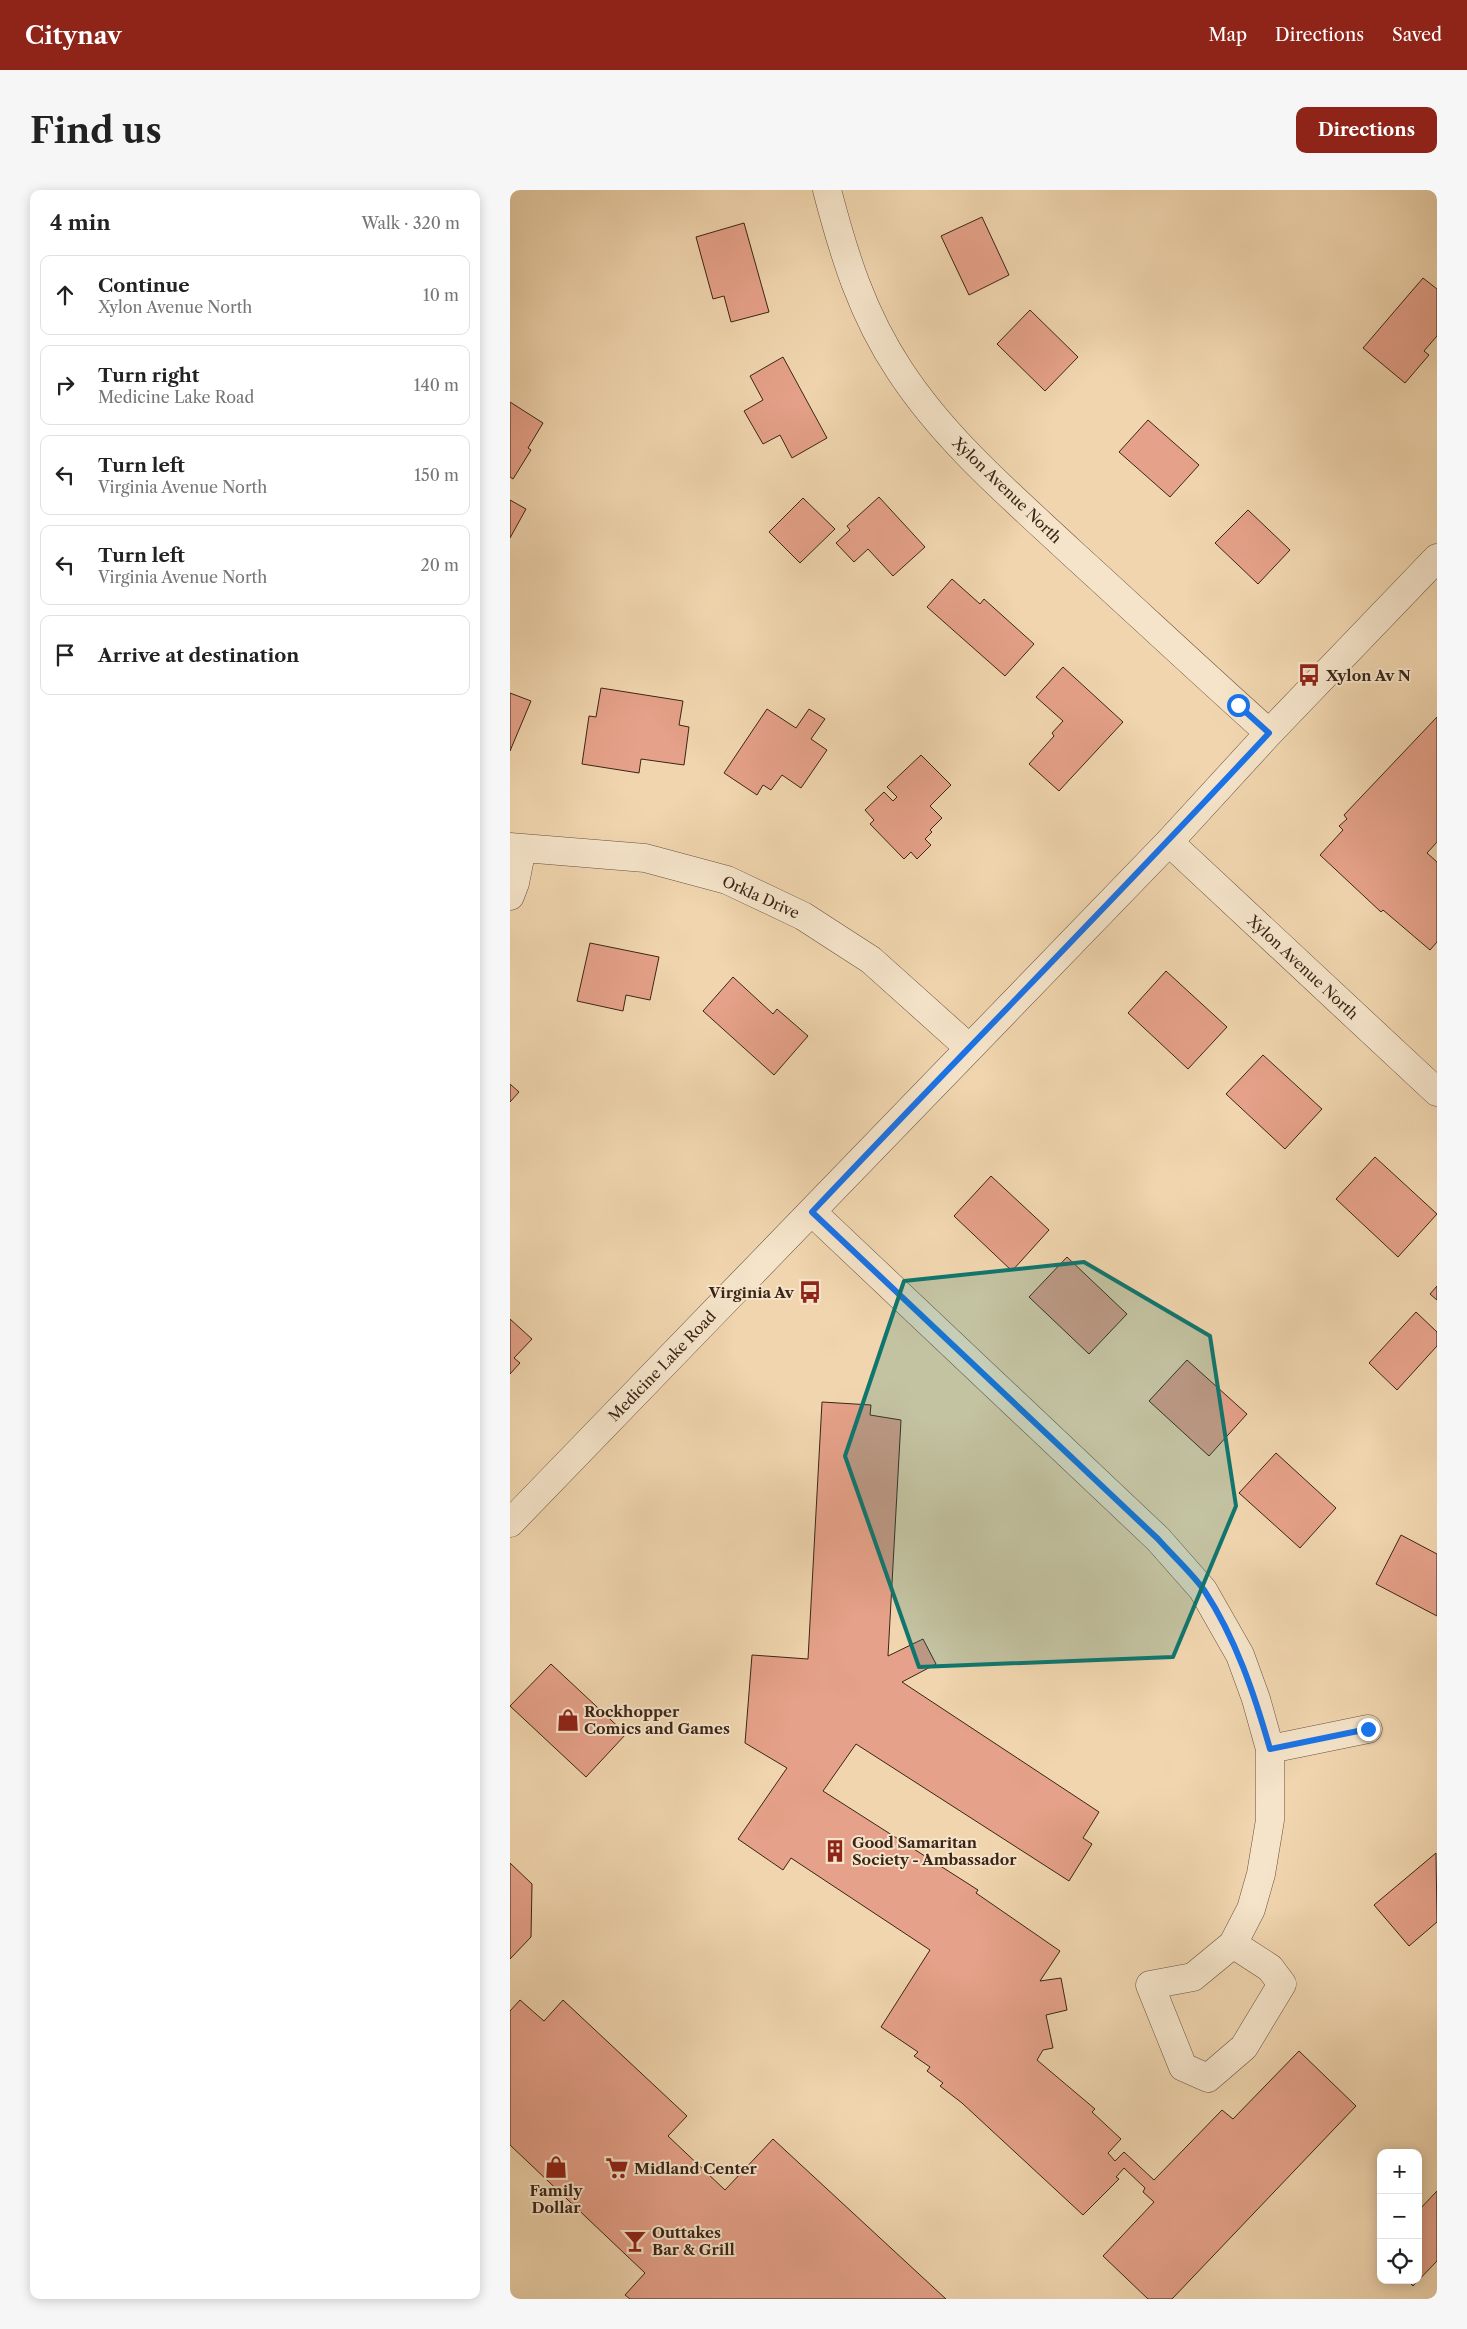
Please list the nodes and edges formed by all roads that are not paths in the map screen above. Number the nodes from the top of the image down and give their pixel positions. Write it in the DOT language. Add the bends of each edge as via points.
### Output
graph roads {
  1 [pos="827,190"];
  2 [pos="1437,558"];
  3 [pos="1269,733"];
  4 [pos="1169,842"];
  5 [pos="516,848"];
  6 [pos="510,896"];
  7 [pos="968,1047"];
  8 [pos="1437,1092"];
  9 [pos="812,1212"];
  10 [pos="510,1524"];
  11 [pos="1368,1729"];
  12 [pos="1270,1749"];
  13 [pos="1233,1944"];
  1 -- 3 [label="street, Xylon Avenue North" via="844,257 859,296 900,371 928,408 985,472"];
  2 -- 3 [label="street, Medicine Lake Road"];
  3 -- 4 [label="street, Medicine Lake Road"];
  4 -- 7 [label="street, Medicine Lake Road"];
  4 -- 8 [label="street, Xylon Avenue North"];
  5 -- 6 [label="street" via="516,882"];
  5 -- 7 [label="street, Orkla Drive" via="645,858 727,880 802,916 871,960"];
  7 -- 9 [label="street, Medicine Lake Road"];
  9 -- 10 [label="street, Medicine Lake Road"];
  9 -- 12 [label="street" via="1158,1539 1203,1590 1240,1655"];
  11 -- 12 [label="street"];
  12 -- 13 [label="street" via="1270,1820 1262,1874 1251,1909"];
  13 -- 13 [label="street" via="1193,1977 1150,1985 1183,2067 1208,2078 1244,2047 1282,1984 1270,1968"];
}
